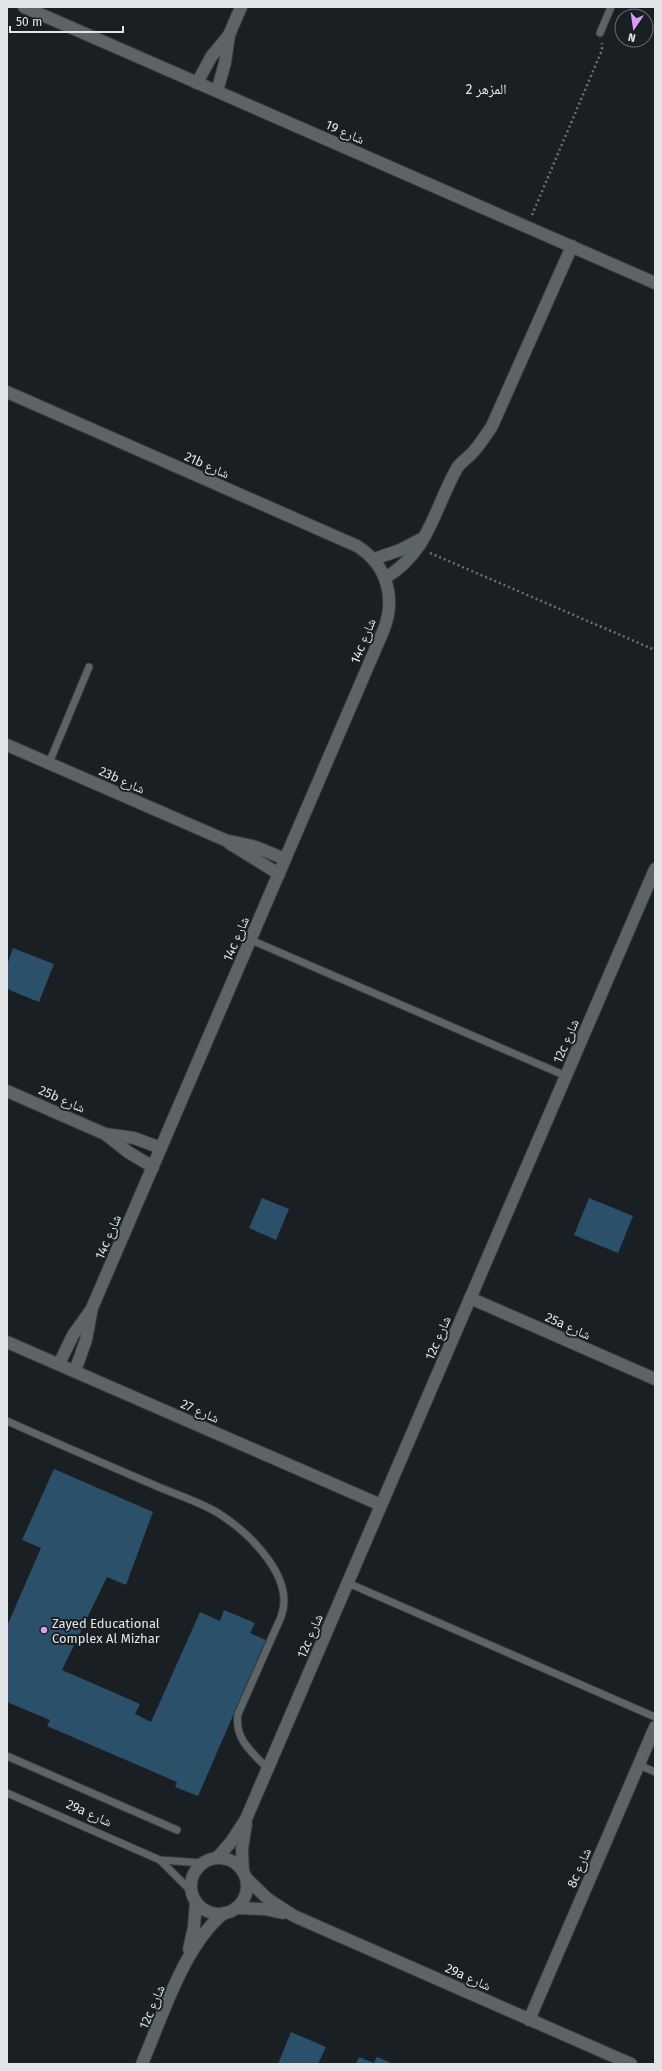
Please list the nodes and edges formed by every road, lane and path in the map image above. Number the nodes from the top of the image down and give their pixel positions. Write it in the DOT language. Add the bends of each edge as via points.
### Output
graph roads {
  1 [pos="24,7"];
  2 [pos="240,7"];
  3 [pos="611,7"];
  4 [pos="600,33"];
  5 [pos="229,35"];
  6 [pos="197,83"];
  7 [pos="217,91"];
  8 [pos="527,227"];
  9 [pos="572,246"];
  10 [pos="655,283"];
  11 [pos="7,392"];
  12 [pos="421,542"];
  13 [pos="374,559"];
  14 [pos="385,578"];
  15 [pos="655,650"];
  16 [pos="89,667"];
  17 [pos="7,745"];
  18 [pos="49,763"];
  19 [pos="225,840"];
  20 [pos="285,859"];
  21 [pos="655,869"];
  22 [pos="279,874"];
  23 [pos="251,940"];
  24 [pos="566,1076"];
  25 [pos="7,1091"];
  26 [pos="105,1134"];
  27 [pos="161,1148"];
  28 [pos="153,1167"];
  29 [pos="470,1298"];
  30 [pos="92,1308"];
  31 [pos="7,1342"];
  32 [pos="59,1364"];
  33 [pos="75,1371"];
  34 [pos="655,1379"];
  35 [pos="7,1421"];
  36 [pos="381,1505"];
  37 [pos="348,1583"];
  38 [pos="655,1717"];
  39 [pos="655,1727"];
  40 [pos="7,1756"];
  41 [pos="639,1765"];
  42 [pos="268,1769"];
  43 [pos="655,1772"];
  44 [pos="7,1793"];
  45 [pos="246,1819"];
  46 [pos="177,1830"];
  47 [pos="217,1858"];
  48 [pos="160,1860"];
  49 [pos="202,1863"];
  50 [pos="245,1875"];
  51 [pos="194,1896"];
  52 [pos="236,1908"];
  53 [pos="224,1913"];
  54 [pos="294,1916"];
  55 [pos="187,1960"];
  56 [pos="530,2020"];
  57 [pos="142,2064"];
  58 [pos="630,2064"];
  1 -- 6 [label="street, شارع 19"];
  2 -- 5 [label="street"];
  3 -- 4 [label="lane"];
  4 -- 8 [label="path" via="602,50"];
  5 -- 6 [label="street" via="211,58"];
  5 -- 7 [label="street"];
  6 -- 7 [label="street, شارع 19"];
  7 -- 8 [label="street, شارع 19"];
  8 -- 9 [label="street, شارع 19"];
  9 -- 10 [label="street, شارع 19"];
  9 -- 12 [label="street" via="492,426 479,445 459,466"];
  11 -- 13 [label="street, 21b شارع" via="358,546"];
  12 -- 13 [label="street"];
  12 -- 14 [label="street" via="404,565"];
  12 -- 15 [label="path"];
  13 -- 14 [label="street, 21b شارع"];
  14 -- 20 [label="street, 14c شارع" via="390,600 387,620"];
  16 -- 18 [label="lane"];
  17 -- 18 [label="street, 23b شارع"];
  18 -- 19 [label="street, 23b شارع"];
  19 -- 20 [label="street, 23b شارع" via="256,847"];
  19 -- 22 [label="street, 23b شارع"];
  20 -- 22 [label="street, 14c شارع"];
  21 -- 24 [label="street, 12c شارع"];
  22 -- 23 [label="street, 14c شارع"];
  23 -- 24 [label="lane"];
  23 -- 27 [label="street, 14c شارع"];
  24 -- 29 [label="street, 12c شارع"];
  25 -- 26 [label="street, 25b شارع"];
  26 -- 27 [label="street, 25b شارع" via="134,1138"];
  26 -- 28 [label="street, 25b شارع"];
  27 -- 28 [label="street, 14c شارع"];
  28 -- 30 [label="street, 14c شارع"];
  29 -- 34 [label="street, 25a شارع"];
  29 -- 36 [label="street, 12c شارع"];
  30 -- 32 [label="street, 14c شارع" via="73,1335"];
  30 -- 33 [label="street, 14c شارع" via="86,1340"];
  31 -- 32 [label="street, شارع 27"];
  32 -- 33 [label="street, شارع 27"];
  33 -- 36 [label="street, شارع 27"];
  35 -- 42 [label="lane" via="219,1513 262,1552 282,1585 285,1601 281,1617 238,1714 237,1728 242,1741"];
  36 -- 37 [label="street, 12c شارع"];
  37 -- 38 [label="lane"];
  37 -- 42 [label="street, 12c شارع"];
  39 -- 41 [label="street, 8c شارع"];
  40 -- 46 [label="lane"];
  41 -- 43 [label="lane"];
  41 -- 56 [label="street, 8c شارع"];
  42 -- 45 [label="street, 12c شارع"];
  44 -- 48 [label="lane, 29a شارع"];
  45 -- 47 [label="street, 12c شارع"];
  45 -- 50 [label="street, 12c شارع" via="242,1849"];
  47 -- 49 [label="street"];
  47 -- 50 [label="street" via="232,1861"];
  48 -- 49 [label="lane, 29a شارع"];
  48 -- 51 [label="lane, 29a شارع"];
  49 -- 51 [label="street" via="192,1878"];
  50 -- 52 [label="street" via="246,1895"];
  50 -- 54 [label="street, 29a شارع" via="268,1899"];
  51 -- 53 [label="street" via="209,1911"];
  51 -- 55 [label="street, 12c شارع" via="194,1927"];
  52 -- 53 [label="street"];
  52 -- 54 [label="street, 29a شارع" via="264,1909"];
  53 -- 55 [label="street, 12c شارع" via="205,1932"];
  54 -- 56 [label="street, 29a شارع"];
  55 -- 57 [label="street, 12c شارع"];
  56 -- 58 [label="street, 29a شارع"];
}
